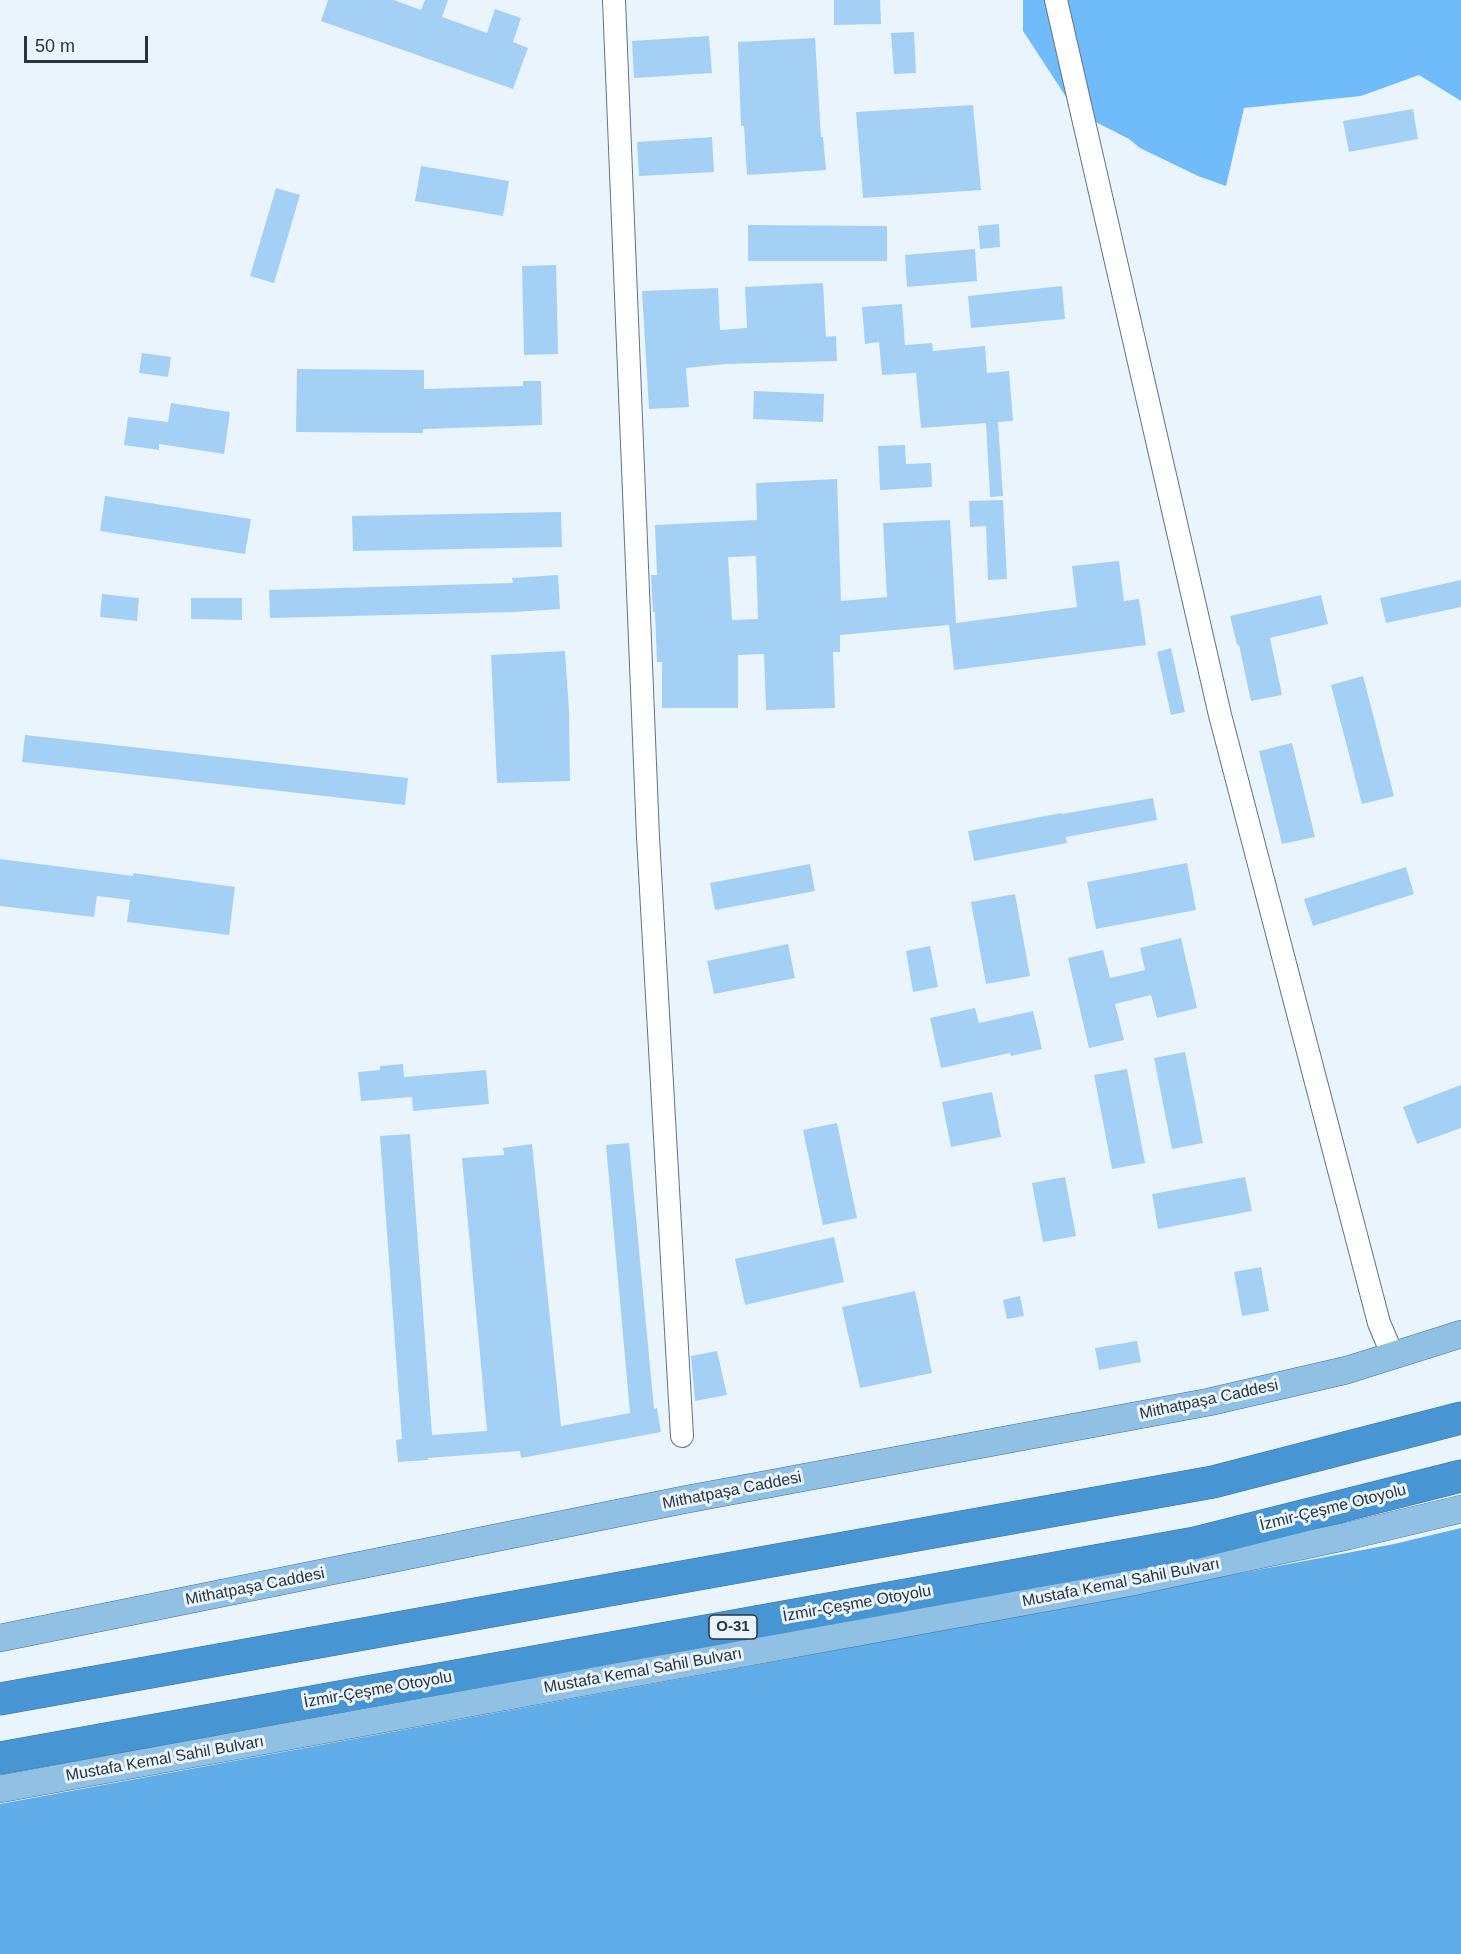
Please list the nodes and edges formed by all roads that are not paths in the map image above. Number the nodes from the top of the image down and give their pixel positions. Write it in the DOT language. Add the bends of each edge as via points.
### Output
graph roads {
  1 [pos="614,0"];
  2 [pos="1056,0"];
  3 [pos="1461,1334"];
  4 [pos="1393,1356"];
  5 [pos="1461,1418"];
  6 [pos="682,1436"];
  7 [pos="1461,1476"];
  8 [pos="1461,1509"];
  9 [pos="0,1638"];
  10 [pos="0,1699"];
  11 [pos="0,1758"];
  12 [pos="0,1789"];
  1 -- 6 [label="lane" via="648,837"];
  2 -- 4 [label="lane" via="1220,715 1379,1323"];
  3 -- 4 [label="main road, Mithatpaşa Caddesi"];
  4 -- 9 [label="main road, Mithatpaşa Caddesi" via="1209,1402 683,1500"];
  5 -- 10 [label="highway" via="1213,1482"];
  7 -- 11 [label="highway, İzmir-Çeşme Otoyolu / O-31" via="1195,1543"];
  8 -- 12 [label="main road, Mustafa Kemal Sahil Bulvarı" via="1128,1583"];
}
